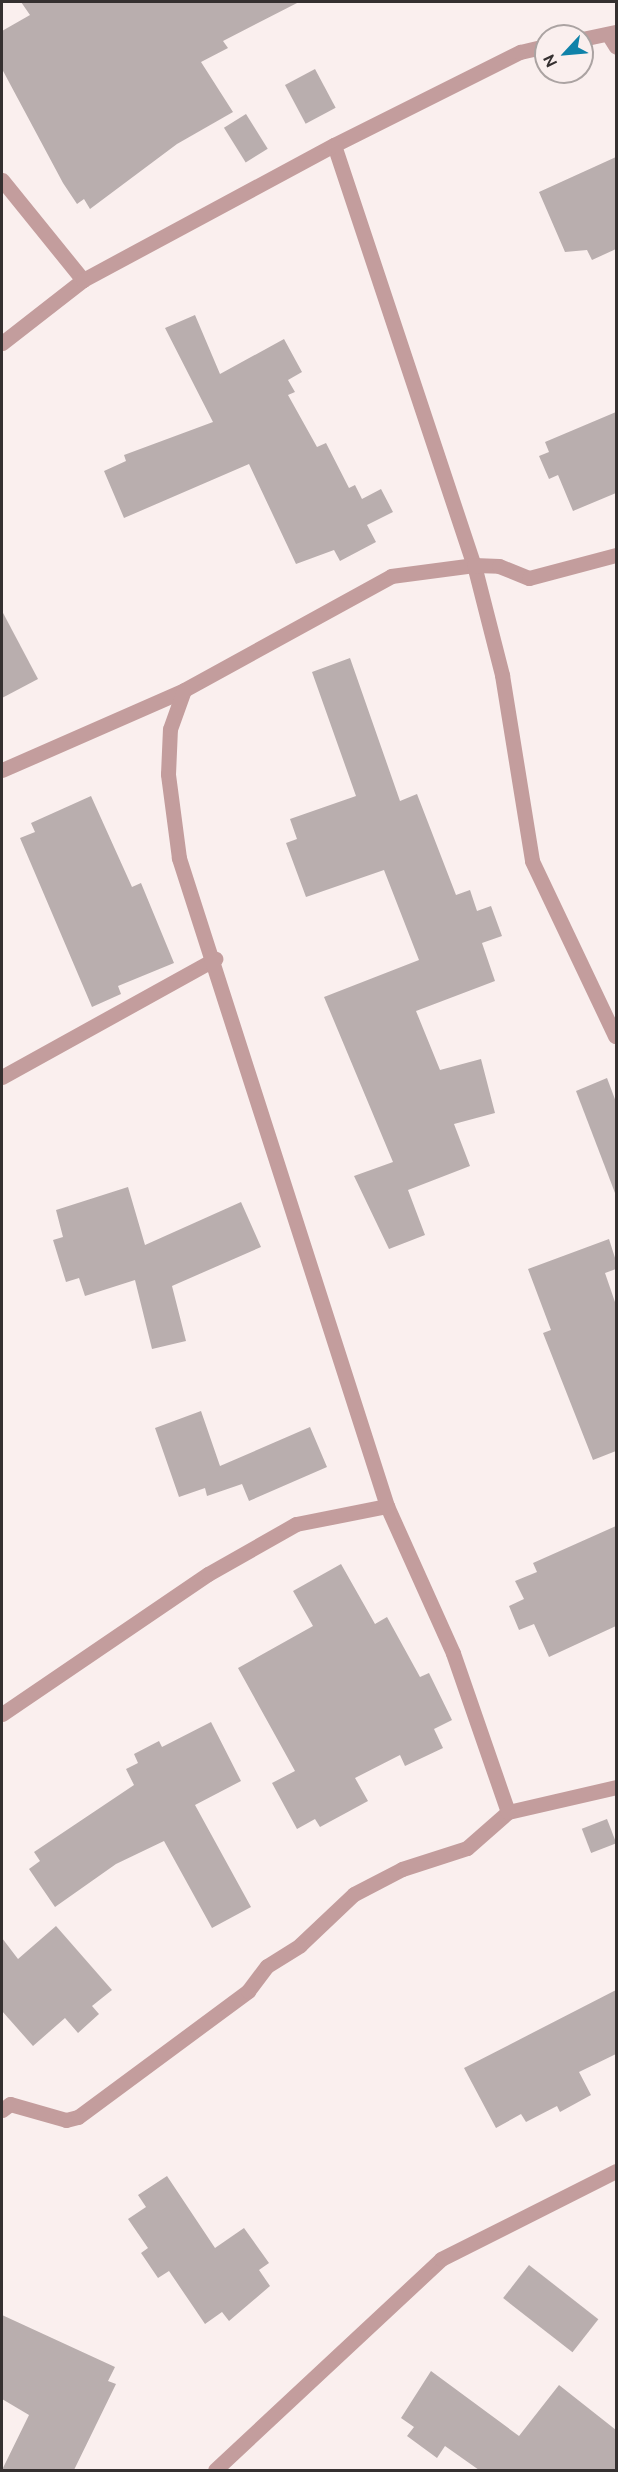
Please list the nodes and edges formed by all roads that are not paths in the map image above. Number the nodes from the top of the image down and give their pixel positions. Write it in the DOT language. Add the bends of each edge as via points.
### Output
graph roads {
  1 [pos="612,33"];
  2 [pos="594,37"];
  3 [pos="616,47"];
  4 [pos="534,49"];
  5 [pos="333,145"];
  6 [pos="2,180"];
  7 [pos="83,280"];
  8 [pos="2,343"];
  9 [pos="616,555"];
  10 [pos="474,565"];
  11 [pos="184,690"];
  12 [pos="2,770"];
  13 [pos="215,959"];
  14 [pos="615,1036"];
  15 [pos="2,1077"];
  16 [pos="387,1506"];
  17 [pos="2,1714"];
  18 [pos="616,1787"];
  19 [pos="508,1812"];
  20 [pos="2,2110"];
  21 [pos="616,2171"];
  22 [pos="215,2470"];
  1 -- 2 [label="street"];
  1 -- 3 [label="street"];
  4 -- 5 [label="street" via="520,52"];
  5 -- 7 [label="street"];
  5 -- 10 [label="street"];
  6 -- 7 [label="street"];
  7 -- 8 [label="street"];
  9 -- 10 [label="street" via="529,578 499,566"];
  10 -- 11 [label="street" via="391,576"];
  10 -- 14 [label="street" via="502,675 532,861"];
  11 -- 12 [label="street"];
  11 -- 13 [label="street" via="170,729 168,774 179,858"];
  13 -- 15 [label="street"];
  13 -- 16 [label="street"];
  16 -- 17 [label="street" via="296,1524 208,1574"];
  16 -- 19 [label="street" via="453,1653"];
  18 -- 19 [label="street"];
  19 -- 20 [label="street" via="467,1848 402,1869 354,1894 300,1945 267,1966 248,1991 78,2117 66,2120 10,2104"];
  21 -- 22 [label="street" via="441,2259"];
}
